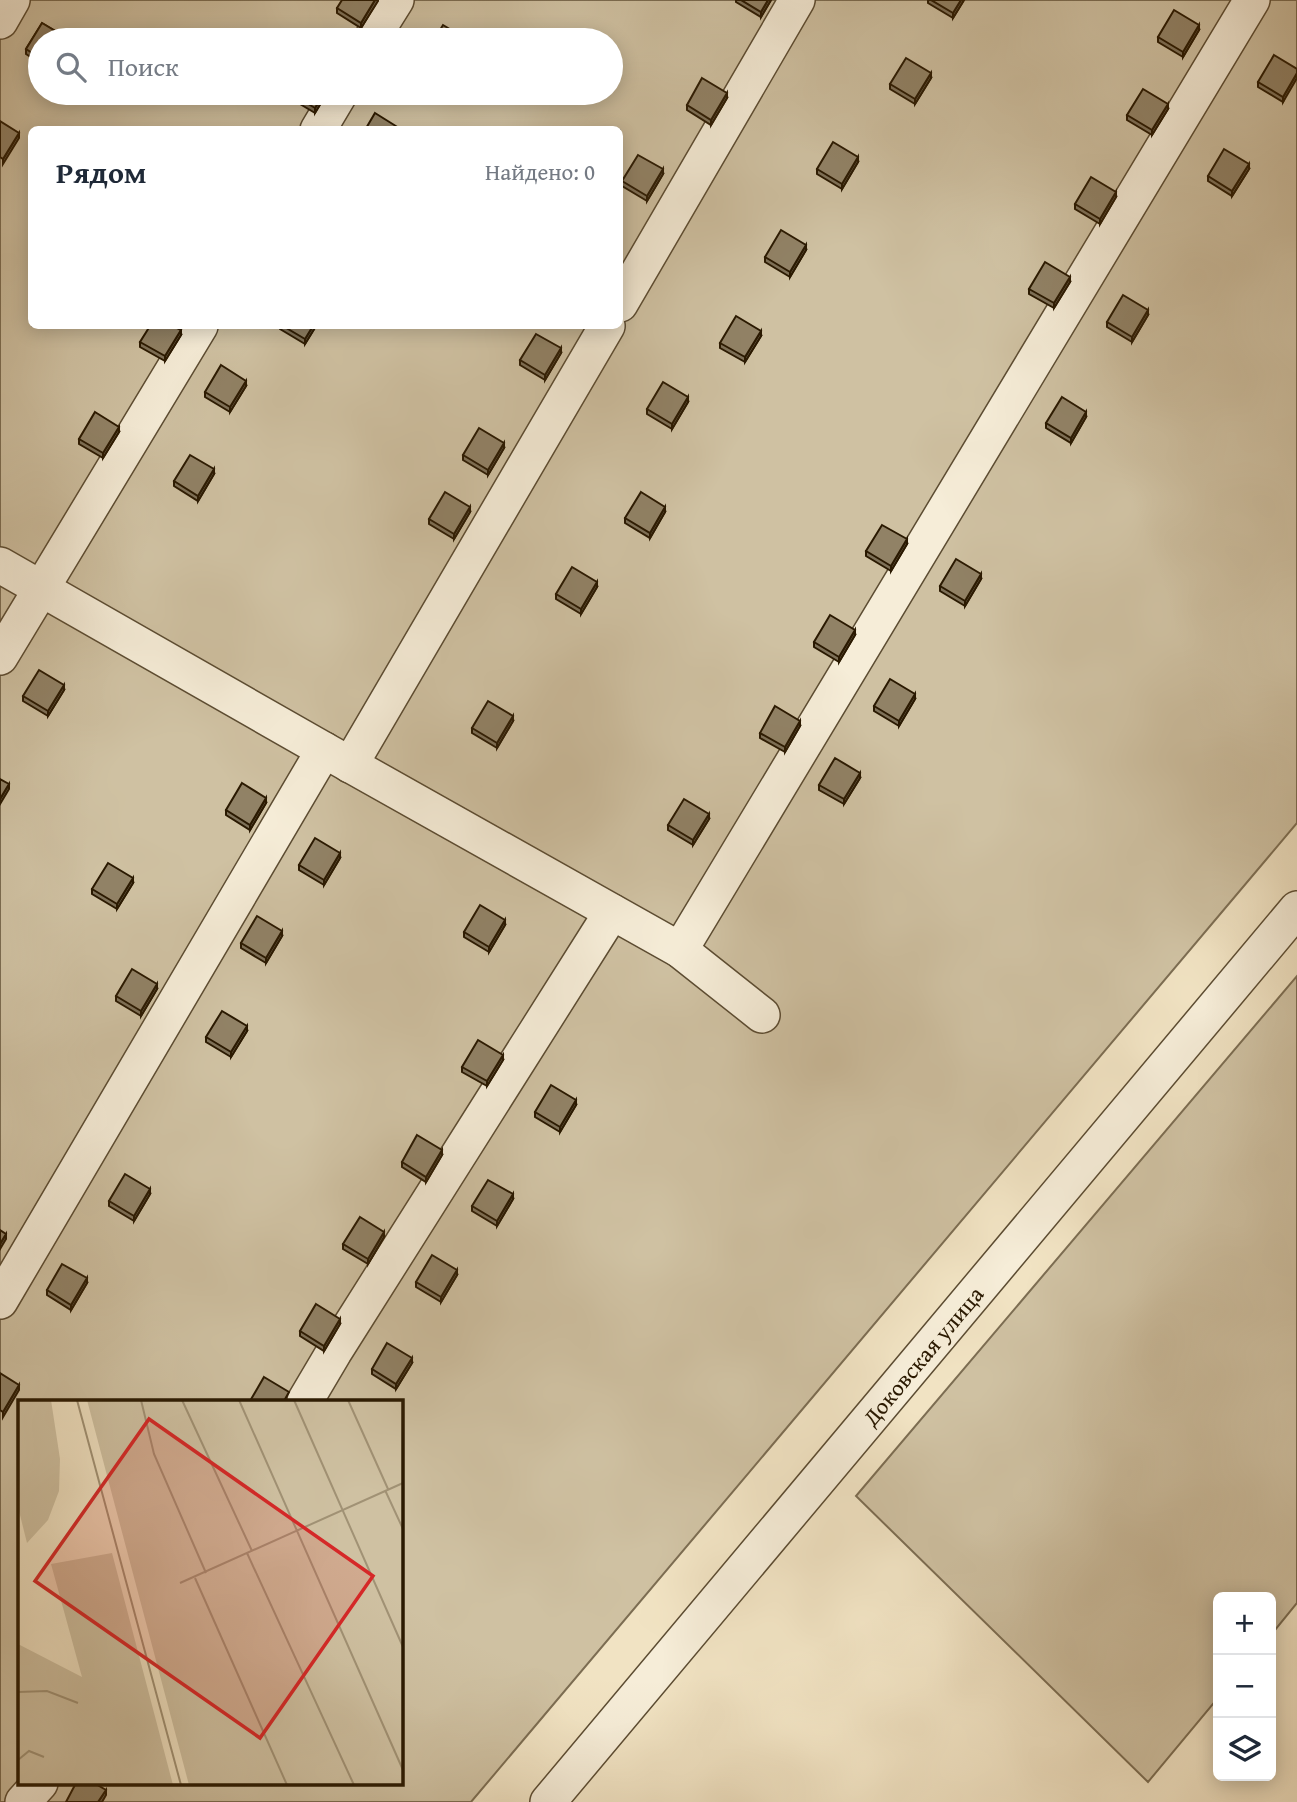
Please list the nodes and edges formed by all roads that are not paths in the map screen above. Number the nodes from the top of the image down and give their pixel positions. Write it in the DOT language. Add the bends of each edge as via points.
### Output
graph roads {
  1 [pos="12,0"];
  2 [pos="396,0"];
  3 [pos="797,0"];
  4 [pos="1252,0"];
  5 [pos="0,21"];
  6 [pos="378,28"];
  7 [pos="333,105"];
  8 [pos="320,126"];
  9 [pos="623,299"];
  10 [pos="198,329"];
  11 [pos="605,329"];
  12 [pos="0,565"];
  13 [pos="41,589"];
  14 [pos="0,657"];
  15 [pos="337,758"];
  16 [pos="1297,909"];
  17 [pos="612,912"];
  18 [pos="680,950"];
  19 [pos="762,1015"];
  20 [pos="0,1301"];
  21 [pos="306,1400"];
  22 [pos="39,1784"];
  23 [pos="23,1802"];
  24 [pos="548,1802"];
  1 -- 5 [label="street"];
  2 -- 6 [label="street"];
  3 -- 9 [label="street"];
  4 -- 18 [label="street"];
  7 -- 8 [label="street"];
  10 -- 13 [label="street"];
  11 -- 15 [label="street"];
  12 -- 13 [label="street"];
  13 -- 14 [label="street"];
  13 -- 15 [label="street"];
  15 -- 17 [label="street"];
  15 -- 20 [label="street"];
  16 -- 24 [label="street, Доковская улица"];
  17 -- 18 [label="street"];
  17 -- 21 [label="street"];
  18 -- 19 [label="street"];
  22 -- 23 [label="street"];
}
